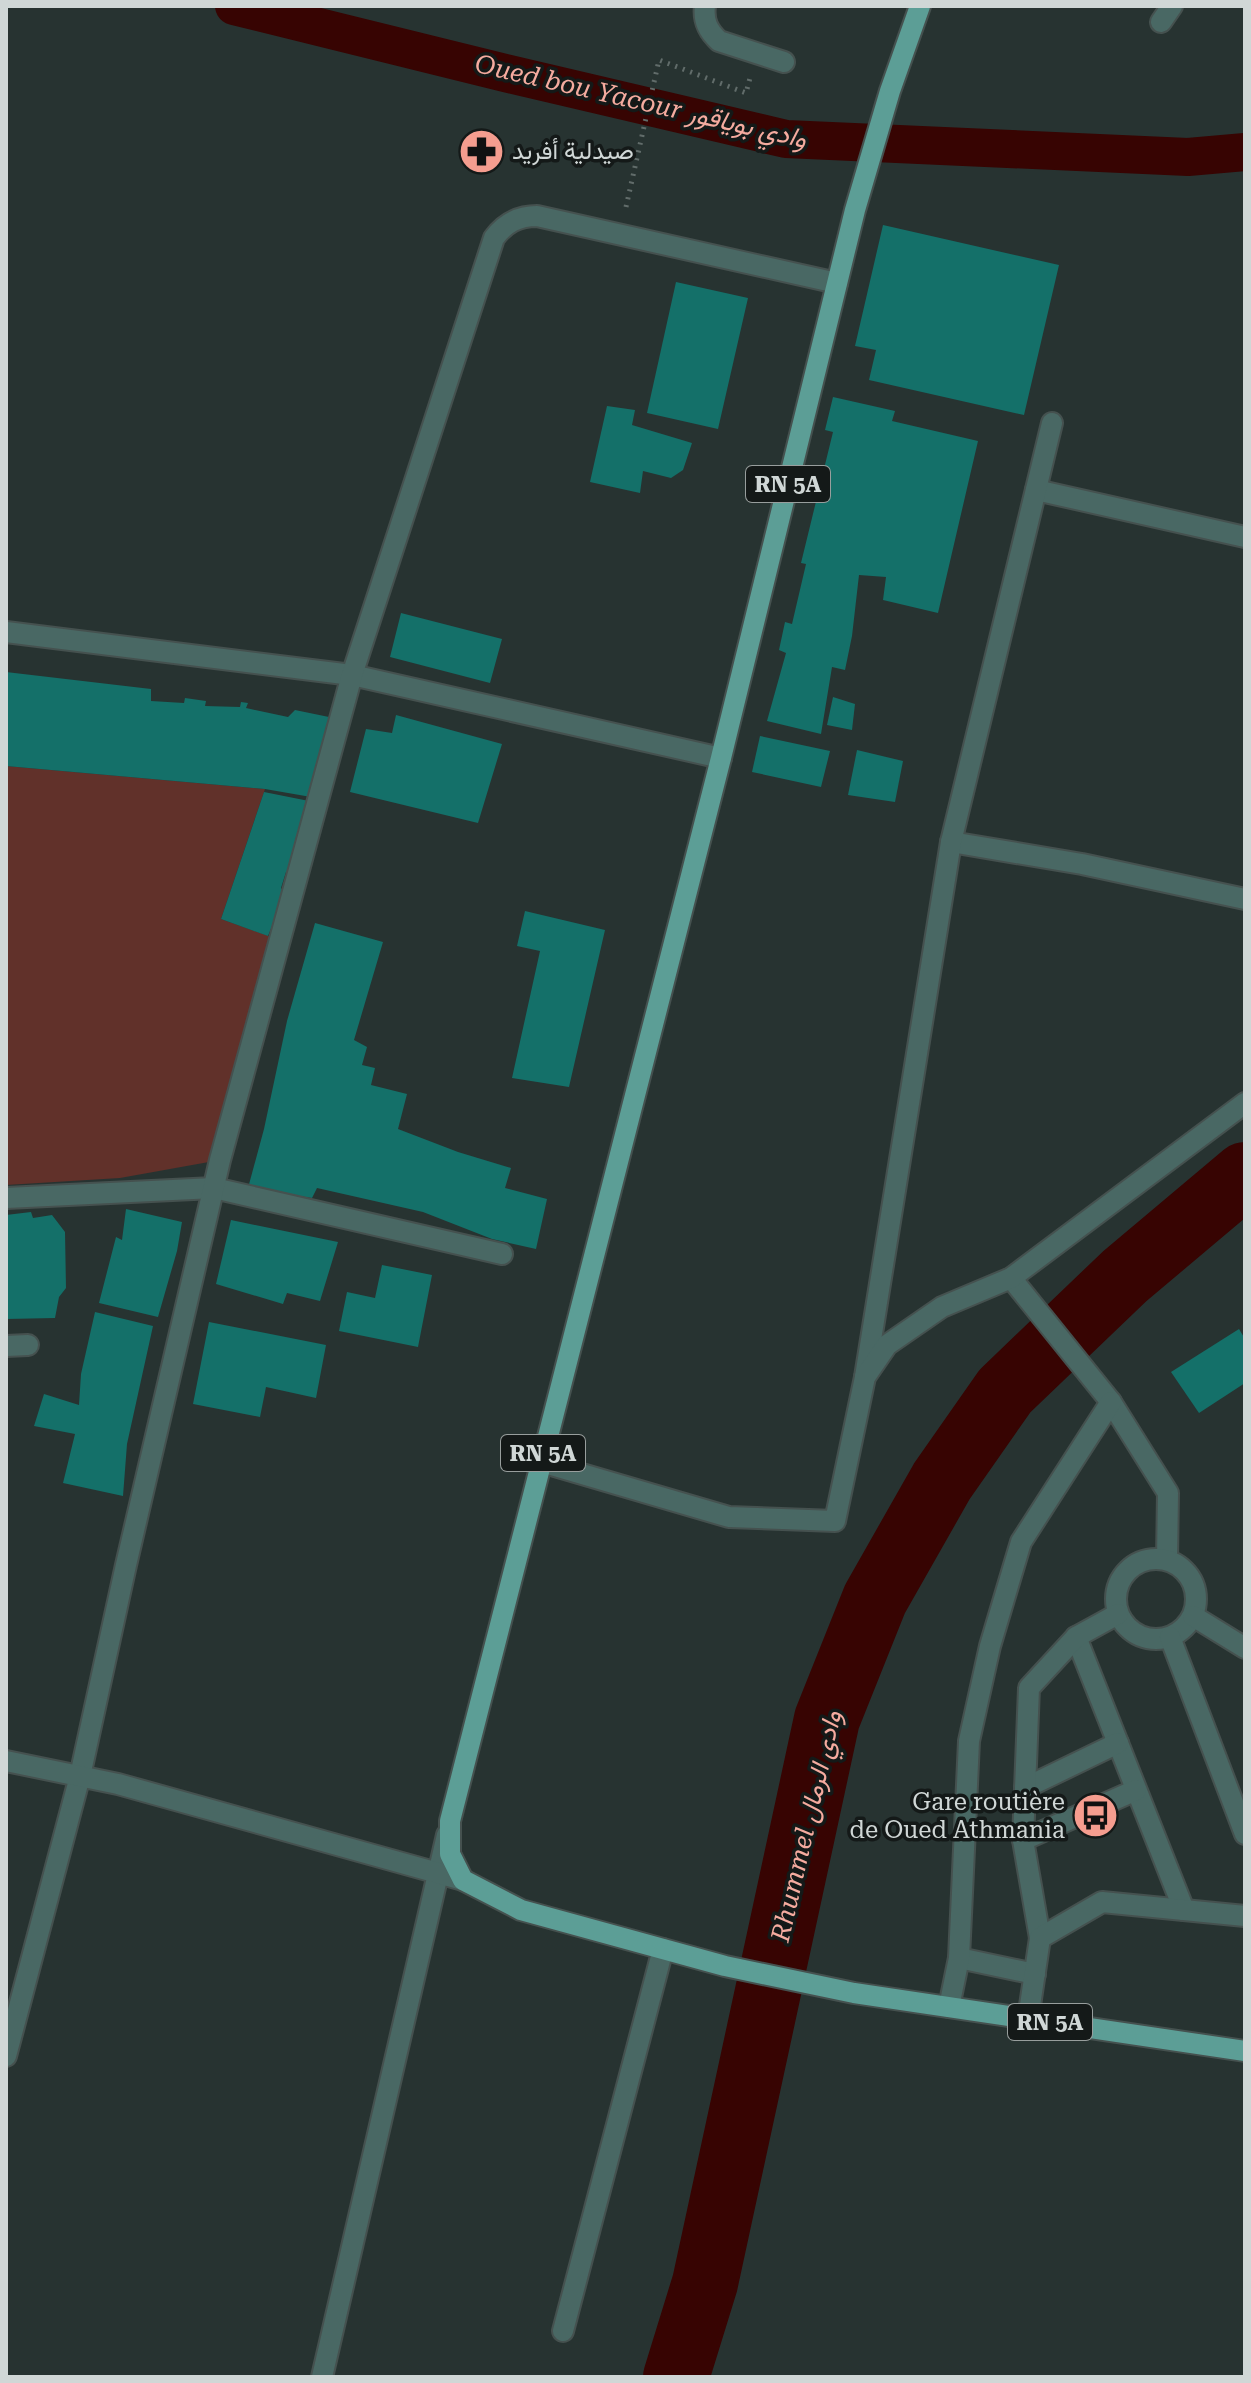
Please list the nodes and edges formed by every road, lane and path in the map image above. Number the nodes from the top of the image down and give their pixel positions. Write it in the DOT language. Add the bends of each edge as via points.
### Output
graph roads {
  1 [pos="705,6"];
  2 [pos="920,6"];
  3 [pos="757,54"];
  4 [pos="784,62"];
  5 [pos="627,202"];
  6 [pos="837,283"];
  7 [pos="1052,423"];
  8 [pos="1036,490"];
  9 [pos="1245,537"];
  10 [pos="6,632"];
  11 [pos="352,675"];
  12 [pos="721,758"];
  13 [pos="951,842"];
  14 [pos="1245,899"];
  15 [pos="1245,1103"];
  16 [pos="214,1188"];
  17 [pos="6,1198"];
  18 [pos="502,1254"];
  19 [pos="1011,1278"];
  20 [pos="28,1345"];
  21 [pos="6,1346"];
  22 [pos="865,1377"];
  23 [pos="1111,1402"];
  24 [pos="541,1462"];
  25 [pos="1167,1560"];
  26 [pos="1118,1614"];
  27 [pos="1193,1616"];
  28 [pos="1076,1637"];
  29 [pos="1170,1637"];
  30 [pos="1245,1648"];
  31 [pos="1118,1743"];
  32 [pos="6,1761"];
  33 [pos="80,1776"];
  34 [pos="1025,1788"];
  35 [pos="1136,1790"];
  36 [pos="450,1821"];
  37 [pos="1245,1834"];
  38 [pos="1023,1840"];
  39 [pos="439,1873"];
  40 [pos="463,1880"];
  41 [pos="1184,1910"];
  42 [pos="1245,1916"];
  43 [pos="1040,1938"];
  44 [pos="663,1949"];
  45 [pos="959,1958"];
  46 [pos="1035,1974"];
  47 [pos="949,2007"];
  48 [pos="1028,2019"];
  49 [pos="1245,2051"];
  50 [pos="6,2056"];
  51 [pos="563,2331"];
  52 [pos="322,2377"];
  1 -- 3 [label="street" via="711,34 728,46"];
  2 -- 6 [label="main road, RN 5A" via="890,91"];
  3 -- 4 [label="street"];
  3 -- 5 [label="path" via="746,93 659,60"];
  6 -- 11 [label="street" via="537,216 508,223 494,238"];
  6 -- 12 [label="main road, RN 5A"];
  7 -- 8 [label="street"];
  8 -- 9 [label="street"];
  8 -- 13 [label="street"];
  10 -- 11 [label="street"];
  11 -- 12 [label="street"];
  11 -- 16 [label="street"];
  12 -- 24 [label="main road, RN 5A"];
  13 -- 14 [label="street"];
  13 -- 22 [label="street"];
  15 -- 19 [label="street"];
  16 -- 17 [label="street"];
  16 -- 18 [label="street"];
  16 -- 33 [label="street"];
  19 -- 22 [label="street" via="942,1307 887,1345"];
  19 -- 23 [label="street"];
  20 -- 21 [label="street"];
  22 -- 24 [label="street" via="835,1521 729,1517"];
  23 -- 25 [label="street" via="1168,1493"];
  23 -- 45 [label="street" via="1021,1542 990,1646 969,1741"];
  24 -- 36 [label="main road, RN 5A"];
  25 -- 26 [label="street" via="1149,1559 1132,1566 1115,1596"];
  25 -- 27 [label="street" via="1193,1582"];
  26 -- 28 [label="street"];
  26 -- 29 [label="street" via="1139,1637"];
  27 -- 29 [label="street"];
  27 -- 30 [label="street"];
  28 -- 31 [label="street"];
  28 -- 34 [label="street" via="1029,1688"];
  29 -- 37 [label="street"];
  31 -- 34 [label="street"];
  31 -- 35 [label="street"];
  32 -- 33 [label="street"];
  33 -- 39 [label="street"];
  33 -- 50 [label="street"];
  34 -- 38 [label="street"];
  35 -- 38 [label="street"];
  35 -- 41 [label="street"];
  36 -- 39 [label="street"];
  36 -- 40 [label="main road, RN 5A" via="450,1854"];
  38 -- 43 [label="street"];
  39 -- 40 [label="street"];
  39 -- 52 [label="street"];
  40 -- 44 [label="main road, RN 5A" via="521,1910"];
  41 -- 42 [label="street"];
  41 -- 43 [label="street" via="1102,1902"];
  43 -- 46 [label="street"];
  44 -- 47 [label="main road, RN 5A" via="854,1993"];
  44 -- 51 [label="street"];
  45 -- 46 [label="street"];
  45 -- 47 [label="street"];
  46 -- 48 [label="street"];
  47 -- 48 [label="main road, RN 5A"];
  48 -- 49 [label="main road, RN 5A"];
}
